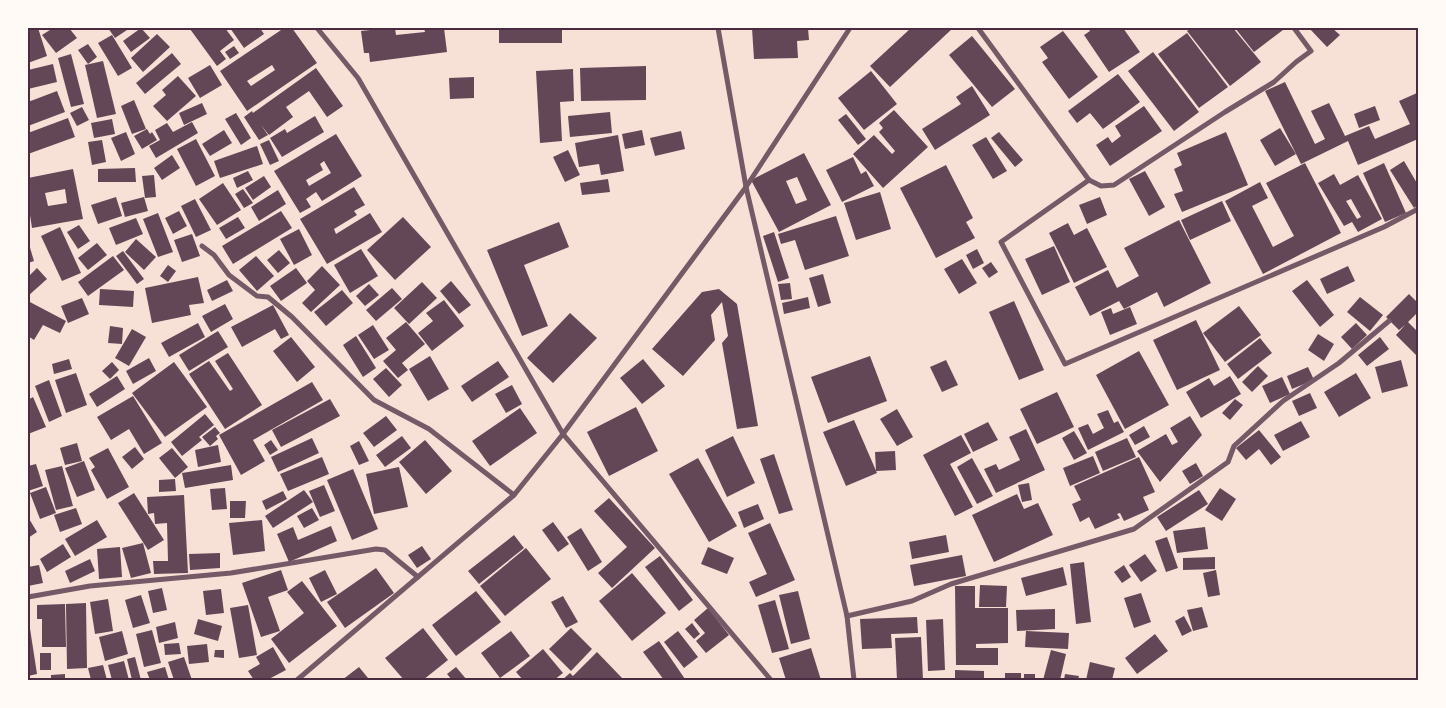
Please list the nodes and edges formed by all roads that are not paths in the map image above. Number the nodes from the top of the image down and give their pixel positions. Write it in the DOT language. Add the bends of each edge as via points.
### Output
graph roads {
  1 [pos="317,28"];
  2 [pos="718,28"];
  3 [pos="850,28"];
  4 [pos="978,28"];
  5 [pos="1294,28"];
  6 [pos="1089,180"];
  7 [pos="746,187"];
  8 [pos="1418,210"];
  9 [pos="202,246"];
  10 [pos="1389,321"];
  11 [pos="563,434"];
  12 [pos="514,495"];
  13 [pos="418,577"];
  14 [pos="28,597"];
  15 [pos="847,616"];
  16 [pos="297,680"];
  17 [pos="771,680"];
  18 [pos="854,680"];
  1 -- 11 [label="street" via="358,78"];
  2 -- 7 [label="street"];
  3 -- 7 [label="street"];
  4 -- 6 [label="street"];
  5 -- 6 [label="street" via="1311,51 1274,82 1114,184 1102,186"];
  6 -- 8 [label="street" via="1001,242 1065,364"];
  7 -- 11 [label="street"];
  7 -- 15 [label="street"];
  9 -- 12 [label="street" via="214,255 229,275 257,296 268,296 292,317 374,400 430,430"];
  10 -- 15 [label="street" via="1339,363 1283,401 1234,446 1228,462 1134,529 951,584 912,601"];
  11 -- 12 [label="street"];
  11 -- 17 [label="street"];
  12 -- 13 [label="street"];
  13 -- 14 [label="street" via="385,550 376,549 231,573 90,586"];
  13 -- 16 [label="street"];
  15 -- 18 [label="street"];
}
